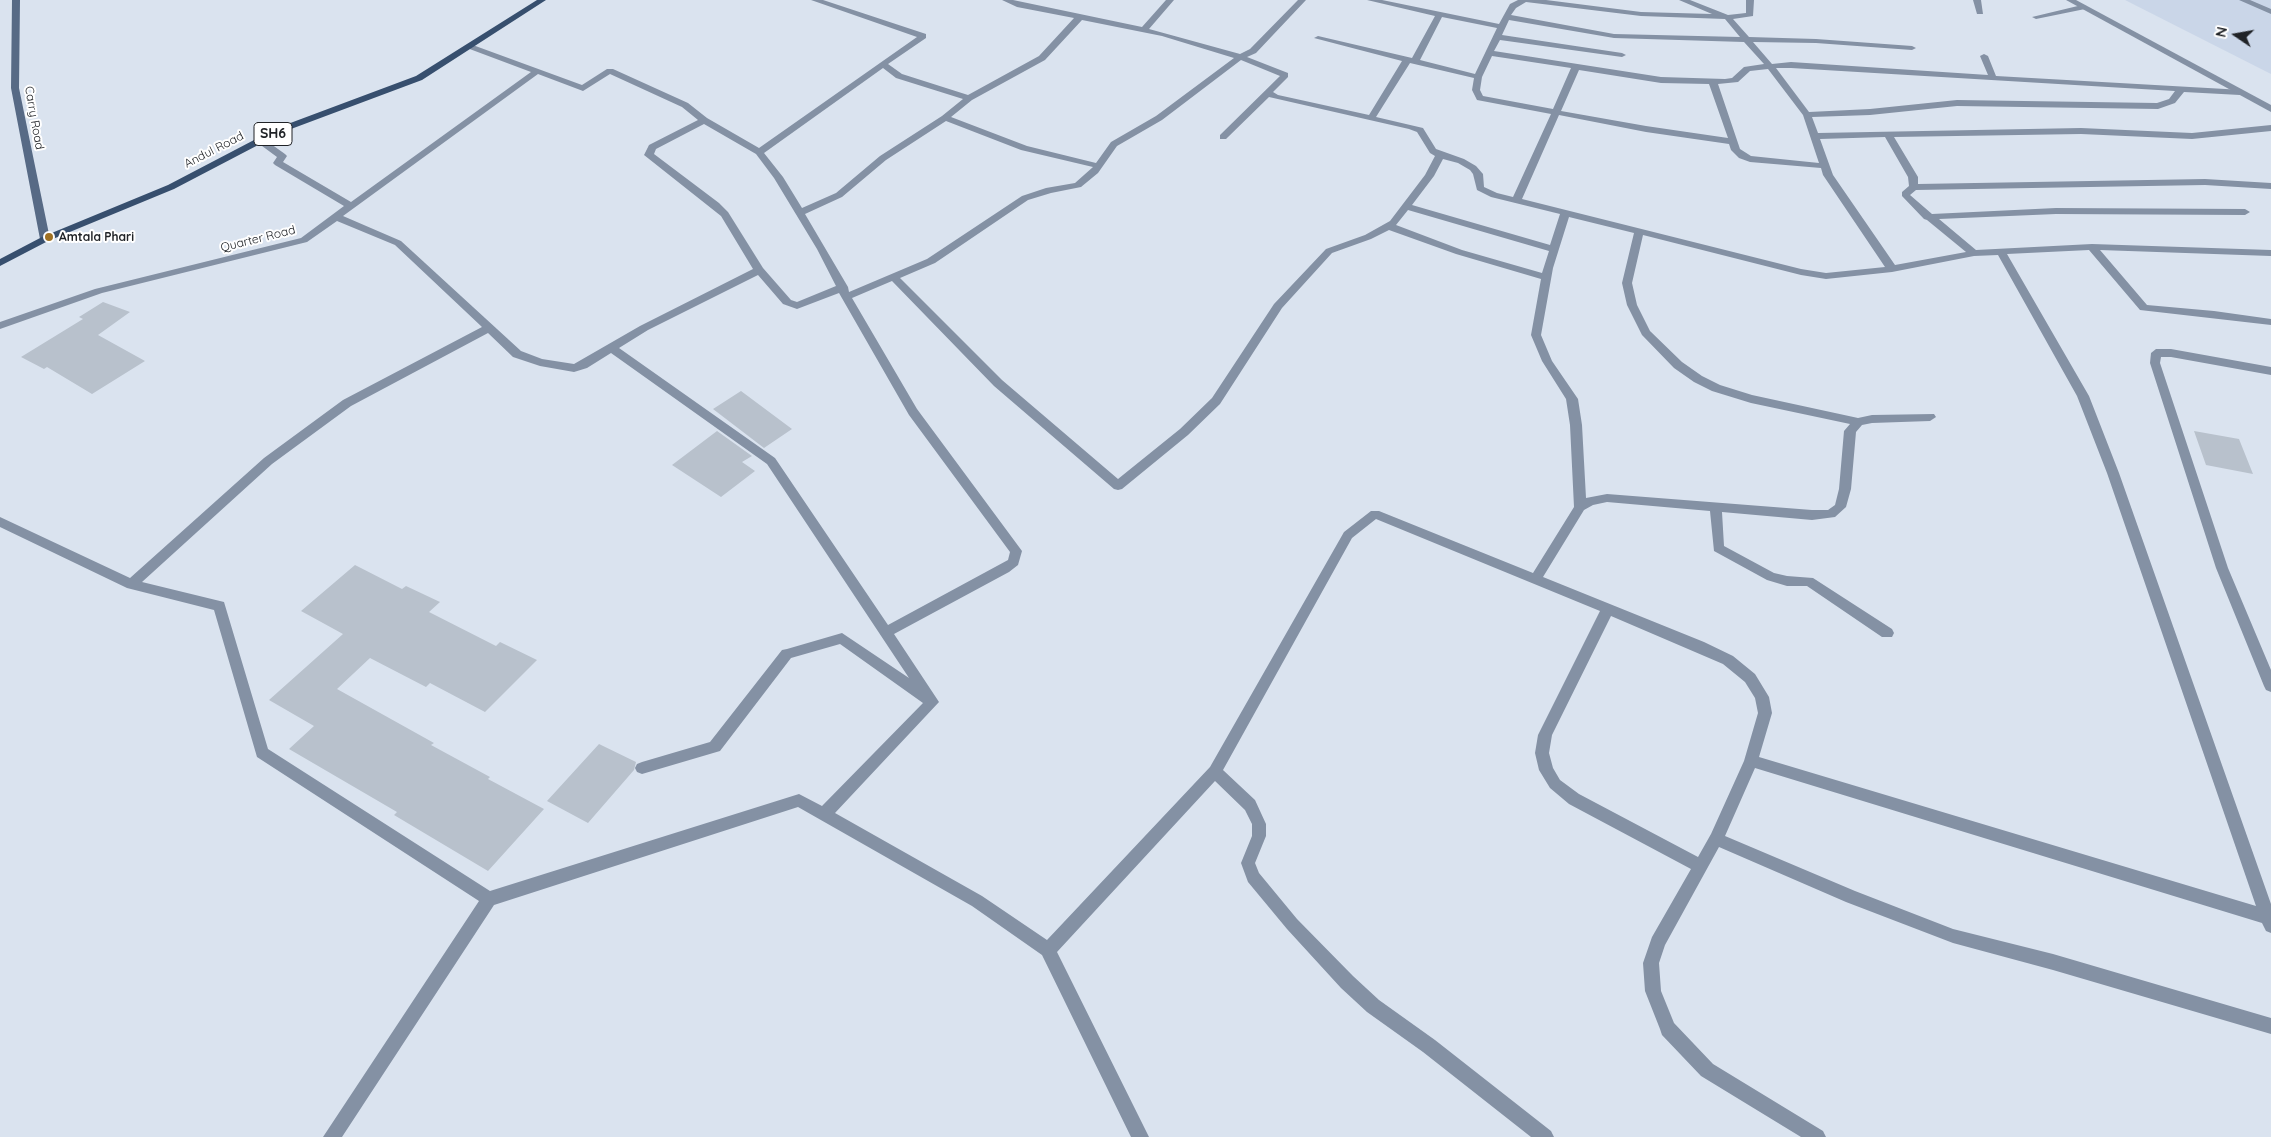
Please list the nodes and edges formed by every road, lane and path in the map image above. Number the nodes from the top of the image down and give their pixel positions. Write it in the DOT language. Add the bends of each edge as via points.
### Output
graph roads {
  1 [pos="16,0"];
  2 [pos="542,0"];
  3 [pos="815,0"];
  4 [pos="1006,0"];
  5 [pos="1170,0"];
  6 [pos="1302,0"];
  7 [pos="1371,0"];
  8 [pos="1505,0"];
  9 [pos="1683,0"];
  10 [pos="1750,0"];
  11 [pos="1977,0"];
  12 [pos="2070,0"];
  13 [pos="2243,0"];
  14 [pos="1523,1"];
  15 [pos="2082,7"];
  16 [pos="1980,12"];
  17 [pos="2271,12"];
  18 [pos="1439,14"];
  19 [pos="1080,17"];
  20 [pos="1507,17"];
  21 [pos="1727,17"];
  22 [pos="2036,17"];
  23 [pos="1502,27"];
  24 [pos="1144,30"];
  25 [pos="1497,37"];
  26 [pos="1318,38"];
  27 [pos="1747,39"];
  28 [pos="470,46"];
  29 [pos="1912,48"];
  30 [pos="1490,53"];
  31 [pos="1622,55"];
  32 [pos="1984,56"];
  33 [pos="1240,57"];
  34 [pos="1410,62"];
  35 [pos="882,64"];
  36 [pos="1769,65"];
  37 [pos="1576,67"];
  38 [pos="537,72"];
  39 [pos="1478,77"];
  40 [pos="1993,78"];
  41 [pos="1713,82"];
  42 [pos="2181,90"];
  43 [pos="2240,92"];
  44 [pos="1268,93"];
  45 [pos="969,98"];
  46 [pos="2271,109"];
  47 [pos="1557,113"];
  48 [pos="1807,115"];
  49 [pos="945,118"];
  50 [pos="1371,118"];
  51 [pos="704,120"];
  52 [pos="2271,128"];
  53 [pos="1888,134"];
  54 [pos="1814,136"];
  55 [pos="1223,137"];
  56 [pos="261,141"];
  57 [pos="1734,142"];
  58 [pos="759,152"];
  59 [pos="1440,155"];
  60 [pos="1099,166"];
  61 [pos="1824,166"];
  62 [pos="2271,186"];
  63 [pos="1914,187"];
  64 [pos="1516,202"];
  65 [pos="351,206"];
  66 [pos="1406,206"];
  67 [pos="2245,212"];
  68 [pos="799,213"];
  69 [pos="1565,214"];
  70 [pos="336,217"];
  71 [pos="1927,217"];
  72 [pos="1388,226"];
  73 [pos="1639,232"];
  74 [pos="45,239"];
  75 [pos="2092,247"];
  76 [pos="1554,249"];
  77 [pos="2001,252"];
  78 [pos="2271,252"];
  79 [pos="1974,253"];
  80 [pos="0,264"];
  81 [pos="1892,269"];
  82 [pos="759,270"];
  83 [pos="893,277"];
  84 [pos="1547,278"];
  85 [pos="845,292"];
  86 [pos="2271,322"];
  87 [pos="0,326"];
  88 [pos="488,328"];
  89 [pos="612,347"];
  90 [pos="2271,371"];
  91 [pos="1930,417"];
  92 [pos="1858,422"];
  93 [pos="1580,507"];
  94 [pos="1716,507"];
  95 [pos="0,522"];
  96 [pos="1535,580"];
  97 [pos="131,584"];
  98 [pos="1608,609"];
  99 [pos="886,632"];
  100 [pos="1887,633"];
  101 [pos="2271,686"];
  102 [pos="932,702"];
  103 [pos="1751,761"];
  104 [pos="642,768"];
  105 [pos="1215,771"];
  106 [pos="824,814"];
  107 [pos="1716,839"];
  108 [pos="1700,866"];
  109 [pos="489,899"];
  110 [pos="2269,921"];
  111 [pos="1048,950"];
  112 [pos="2271,1026"];
  113 [pos="332,1137"];
  114 [pos="1140,1137"];
  115 [pos="1546,1137"];
  116 [pos="1817,1137"];
  1 -- 74 [label="main road, Carry Road" via="15,88"];
  2 -- 28 [label="main road, Andul Road / SH6"];
  3 -- 35 [label="street" via="923,36"];
  4 -- 19 [label="street"];
  5 -- 24 [label="street"];
  6 -- 33 [label="street" via="1253,51"];
  7 -- 18 [label="street"];
  8 -- 14 [label="street"];
  9 -- 21 [label="street"];
  10 -- 21 [label="street" via="1750,14"];
  11 -- 16 [label="street"];
  12 -- 15 [label="street"];
  13 -- 17 [label="street"];
  14 -- 20 [label="street" via="1513,6"];
  14 -- 21 [label="street" via="1641,14"];
  15 -- 22 [label="street"];
  15 -- 43 [label="street"];
  18 -- 23 [label="street"];
  18 -- 34 [label="street"];
  19 -- 24 [label="street"];
  19 -- 45 [label="street" via="1042,58"];
  20 -- 23 [label="street"];
  20 -- 27 [label="street" via="1614,36"];
  21 -- 27 [label="street"];
  23 -- 25 [label="street"];
  24 -- 33 [label="street"];
  25 -- 30 [label="street"];
  25 -- 31 [label="street"];
  26 -- 34 [label="street"];
  27 -- 29 [label="street"];
  27 -- 36 [label="street"];
  28 -- 38 [label="street"];
  28 -- 56 [label="main road, Andul Road / SH6" via="419,78 280,130"];
  30 -- 37 [label="street"];
  30 -- 39 [label="street"];
  32 -- 40 [label="street"];
  33 -- 44 [label="street" via="1285,75"];
  33 -- 60 [label="street" via="1186,100 1114,144"];
  34 -- 39 [label="street"];
  34 -- 50 [label="street"];
  35 -- 45 [label="street" via="899,76"];
  35 -- 58 [label="street"];
  36 -- 40 [label="street"];
  36 -- 41 [label="street" via="1747,69 1735,80"];
  36 -- 48 [label="street"];
  37 -- 41 [label="street" via="1661,80"];
  37 -- 47 [label="street"];
  38 -- 51 [label="street" via="583,88 610,71 685,105"];
  38 -- 65 [label="street, Quarter Road"];
  39 -- 47 [label="street" via="1476,90 1480,98"];
  40 -- 42 [label="street"];
  41 -- 57 [label="street"];
  42 -- 43 [label="street"];
  42 -- 48 [label="street" via="2172,101 2158,106 1957,103"];
  43 -- 46 [label="street"];
  44 -- 50 [label="street"];
  44 -- 55 [label="street"];
  45 -- 49 [label="street"];
  47 -- 57 [label="street"];
  47 -- 64 [label="street"];
  48 -- 54 [label="street"];
  49 -- 60 [label="street" via="1024,148"];
  49 -- 68 [label="street" via="883,158 839,195"];
  50 -- 59 [label="street" via="1420,130 1433,151"];
  51 -- 58 [label="street"];
  51 -- 82 [label="street" via="652,147 649,154 725,214"];
  52 -- 53 [label="street" via="2192,136 2081,131"];
  53 -- 54 [label="street"];
  53 -- 63 [label="street" via="1913,177"];
  54 -- 61 [label="street"];
  56 -- 65 [label="street" via="282,156 278,163"];
  56 -- 74 [label="main road, Andul Road / SH6" via="171,186"];
  57 -- 61 [label="street" via="1736,150 1750,159"];
  58 -- 68 [label="street"];
  59 -- 64 [label="street" via="1473,168 1478,174 1480,188 1485,192"];
  59 -- 66 [label="street"];
  60 -- 83 [label="street" via="1078,185 1024,198 931,261"];
  61 -- 81 [label="street"];
  62 -- 63 [label="street" via="2206,182"];
  63 -- 71 [label="street" via="1905,194"];
  64 -- 69 [label="street"];
  65 -- 70 [label="street, Quarter Road"];
  66 -- 72 [label="street"];
  66 -- 76 [label="street"];
  67 -- 71 [label="street" via="2056,212"];
  68 -- 85 [label="street"];
  69 -- 73 [label="street"];
  69 -- 76 [label="street"];
  70 -- 87 [label="street, Quarter Road" via="304,240 99,291"];
  70 -- 88 [label="street" via="398,243"];
  71 -- 79 [label="street"];
  72 -- 83 [label="street" via="1329,251 1278,306 1216,401 1118,486 998,384"];
  72 -- 84 [label="street" via="1459,252"];
  73 -- 81 [label="street" via="1802,272 1840,276"];
  73 -- 92 [label="street" via="1627,282 1632,305 1646,333 1678,365 1716,388 1751,399"];
  74 -- 80 [label="main road, Andul Road / SH6"];
  75 -- 77 [label="street"];
  75 -- 78 [label="street"];
  75 -- 86 [label="street" via="2144,308"];
  76 -- 84 [label="street"];
  77 -- 79 [label="street"];
  77 -- 110 [label="street" via="2082,396 2116,482"];
  79 -- 81 [label="street"];
  82 -- 85 [label="street" via="792,305"];
  82 -- 89 [label="street"];
  83 -- 85 [label="street"];
  84 -- 93 [label="street" via="1536,334 1547,362 1572,399"];
  85 -- 99 [label="street" via="923,427 1016,552 1014,562 1005,568"];
  88 -- 89 [label="street" via="517,354 574,368 583,366"];
  88 -- 97 [label="street" via="347,403 268,461"];
  89 -- 99 [label="street" via="771,461"];
  90 -- 101 [label="street" via="2156,353 2155,363 2222,568"];
  91 -- 92 [label="street"];
  92 -- 94 [label="street" via="1850,431 1845,489 1840,507 1831,514"];
  93 -- 94 [label="street" via="1590,501 1607,498"];
  93 -- 96 [label="street"];
  94 -- 100 [label="street" via="1718,548 1772,576 1787,581 1810,582"];
  95 -- 97 [label="street"];
  96 -- 98 [label="street"];
  96 -- 105 [label="street" via="1375,514 1348,535"];
  97 -- 109 [label="street" via="219,606 262,754"];
  98 -- 103 [label="street" via="1728,660 1750,678 1762,697 1765,713"];
  98 -- 108 [label="street" via="1545,735 1542,753 1546,770 1555,784 1574,799"];
  99 -- 102 [label="street"];
  102 -- 104 [label="street" via="842,638 787,654 715,747"];
  102 -- 106 [label="street"];
  103 -- 107 [label="street"];
  103 -- 110 [label="street"];
  105 -- 111 [label="street"];
  105 -- 115 [label="street" via="1250,805 1259,824 1259,836 1248,863 1250,870 1292,924 1373,1006"];
  106 -- 109 [label="street" via="799,800"];
  106 -- 111 [label="street" via="977,901"];
  107 -- 108 [label="street"];
  107 -- 112 [label="street" via="1851,898 1953,936"];
  108 -- 116 [label="street" via="1658,942 1651,963 1653,990 1668,1029 1707,1070"];
  109 -- 113 [label="street"];
  111 -- 114 [label="street"];
}
